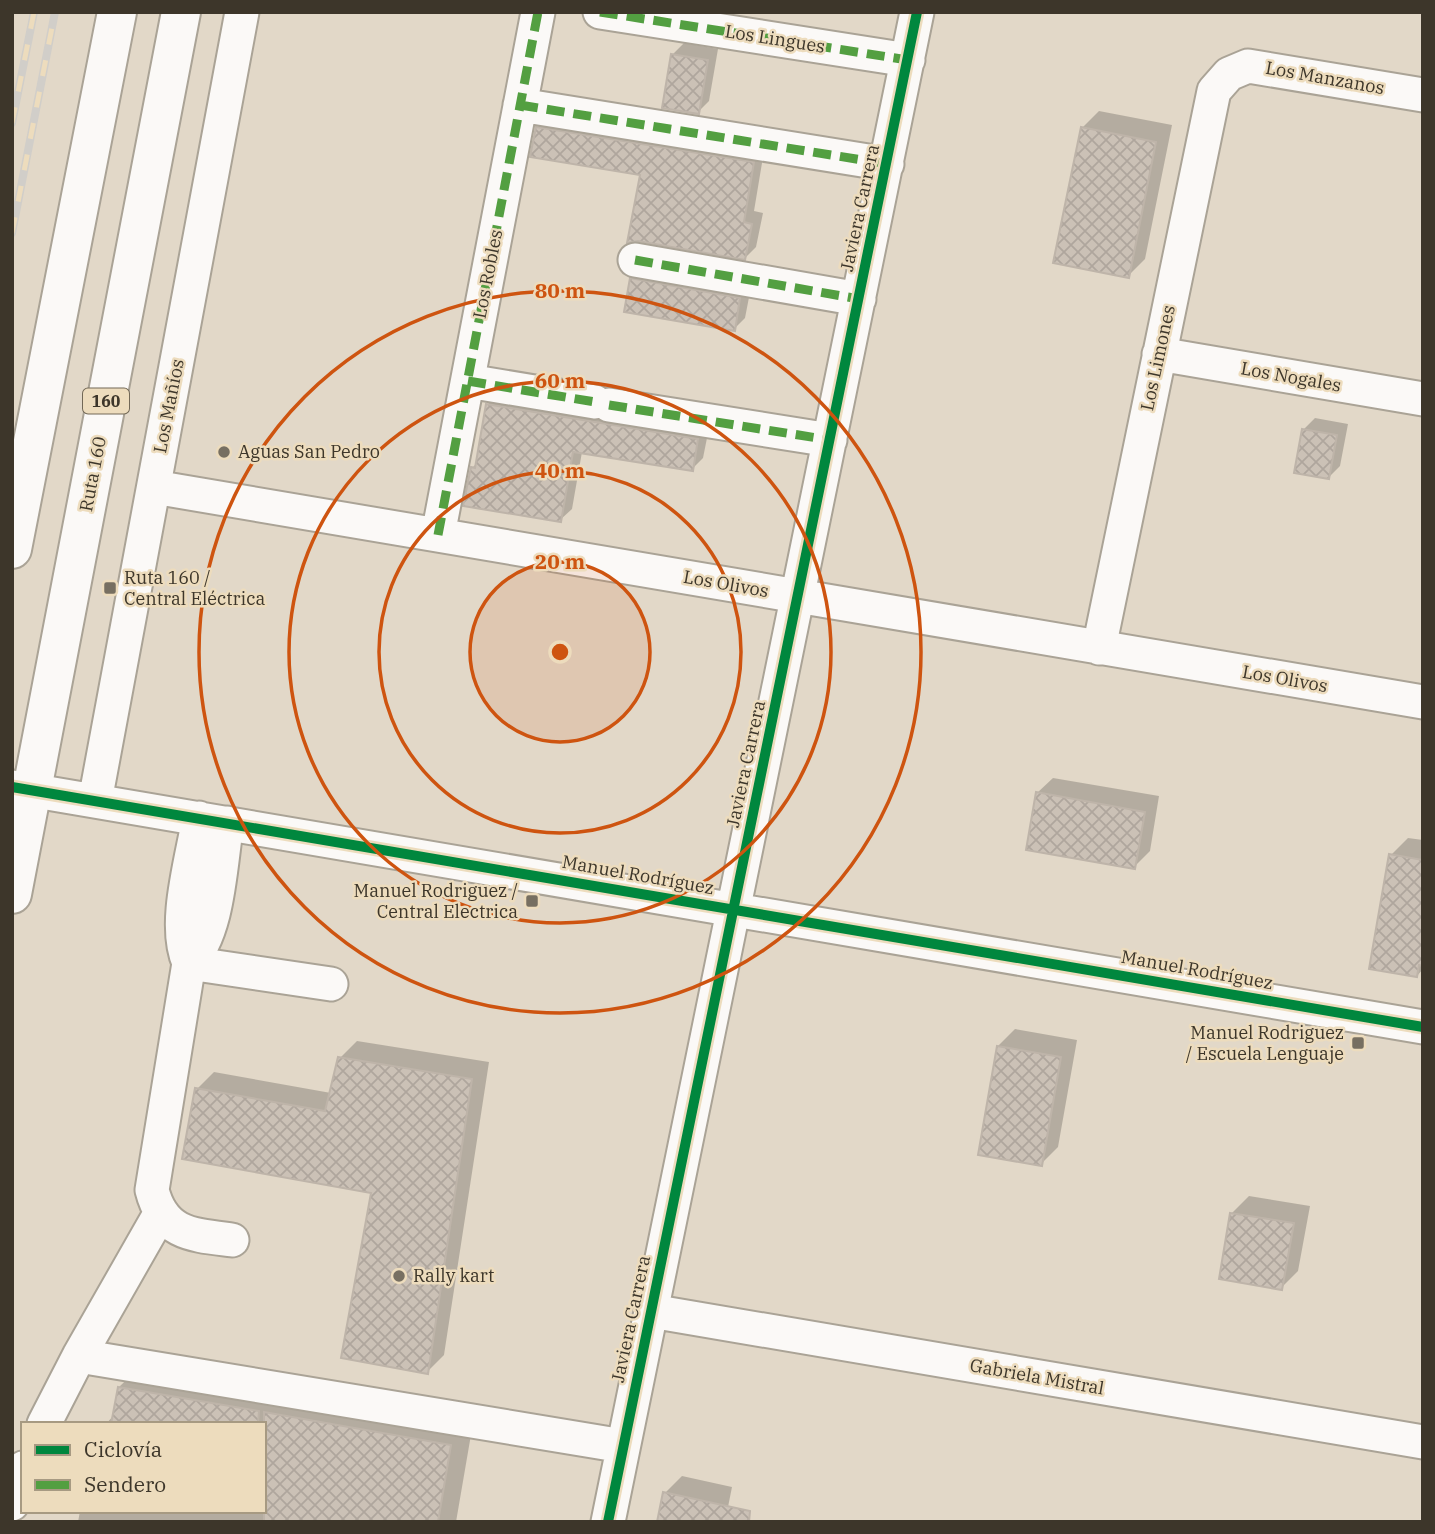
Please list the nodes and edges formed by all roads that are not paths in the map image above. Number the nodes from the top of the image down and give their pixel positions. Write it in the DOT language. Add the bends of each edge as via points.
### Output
graph roads {
  1 [pos="117,12"];
  2 [pos="181,12"];
  3 [pos="242,12"];
  4 [pos="538,12"];
  5 [pos="600,12"];
  6 [pos="917,12"];
  7 [pos="908,60"];
  8 [pos="1229,74"];
  9 [pos="1423,95"];
  10 [pos="520,105"];
  11 [pos="887,164"];
  12 [pos="635,260"];
  13 [pos="859,299"];
  14 [pos="1159,354"];
  15 [pos="468,381"];
  16 [pos="1423,399"];
  17 [pos="830,440"];
  18 [pos="154,487"];
  19 [pos="17,503"];
  20 [pos="438,535"];
  21 [pos="12,549"];
  22 [pos="799,596"];
  23 [pos="1099,648"];
  24 [pos="1423,702"];
  25 [pos="22,788"];
  26 [pos="96,800"];
  27 [pos="213,821"];
  28 [pos="12,894"];
  29 [pos="734,909"];
  30 [pos="189,963"];
  31 [pos="331,984"];
  32 [pos="1423,1027"];
  33 [pos="160,1214"];
  34 [pos="232,1240"];
  35 [pos="651,1311"];
  36 [pos="79,1356"];
  37 [pos="45,1422"];
  38 [pos="1423,1442"];
  39 [pos="624,1446"];
  40 [pos="21,1475"];
  41 [pos="12,1504"];
  42 [pos="608,1522"];
  1 -- 19 [label="highway"];
  2 -- 25 [label="highway, Ruta 160 / 160"];
  3 -- 18 [label="street, Los Mañíos"];
  4 -- 10 [label="street, Los Robles"];
  5 -- 7 [label="street, Los Lingues"];
  6 -- 7 [label="street, Javiera Carrera"];
  7 -- 11 [label="street, Javiera Carrera"];
  8 -- 9 [label="street, Los Manzanos" via="1259,67"];
  8 -- 14 [label="street, Los Limones" via="1220,81 1211,102"];
  10 -- 11 [label="street"];
  10 -- 15 [label="street, Los Robles"];
  11 -- 13 [label="street, Javiera Carrera"];
  12 -- 13 [label="street"];
  13 -- 17 [label="street, Javiera Carrera"];
  14 -- 16 [label="street, Los Nogales"];
  14 -- 23 [label="street, Los Limones"];
  15 -- 17 [label="street"];
  15 -- 20 [label="street, Los Robles"];
  17 -- 22 [label="street, Javiera Carrera"];
  18 -- 20 [label="street, Los Olivos"];
  18 -- 26 [label="street, Los Mañíos"];
  19 -- 21 [label="highway"];
  20 -- 22 [label="street, Los Olivos"];
  22 -- 23 [label="street, Los Olivos"];
  22 -- 29 [label="street, Javiera Carrera"];
  23 -- 24 [label="street, Los Olivos"];
  25 -- 26 [label="street, Manuel Rodríguez"];
  25 -- 28 [label="highway, Ruta 160 / 160"];
  26 -- 27 [label="street, Manuel Rodríguez"];
  27 -- 29 [label="street, Manuel Rodríguez"];
  27 -- 30 [label="street" via="209,930 201,951"];
  29 -- 32 [label="street, Manuel Rodríguez"];
  29 -- 35 [label="street, Javiera Carrera"];
  30 -- 31 [label="street"];
  30 -- 33 [label="street" via="152,1176"];
  33 -- 34 [label="street" via="192,1235"];
  33 -- 36 [label="street"];
  35 -- 38 [label="street, Gabriela Mistral"];
  35 -- 39 [label="street, Javiera Carrera"];
  36 -- 37 [label="street"];
  36 -- 39 [label="street"];
  39 -- 42 [label="street, Javiera Carrera"];
  40 -- 41 [label="street"];
}
